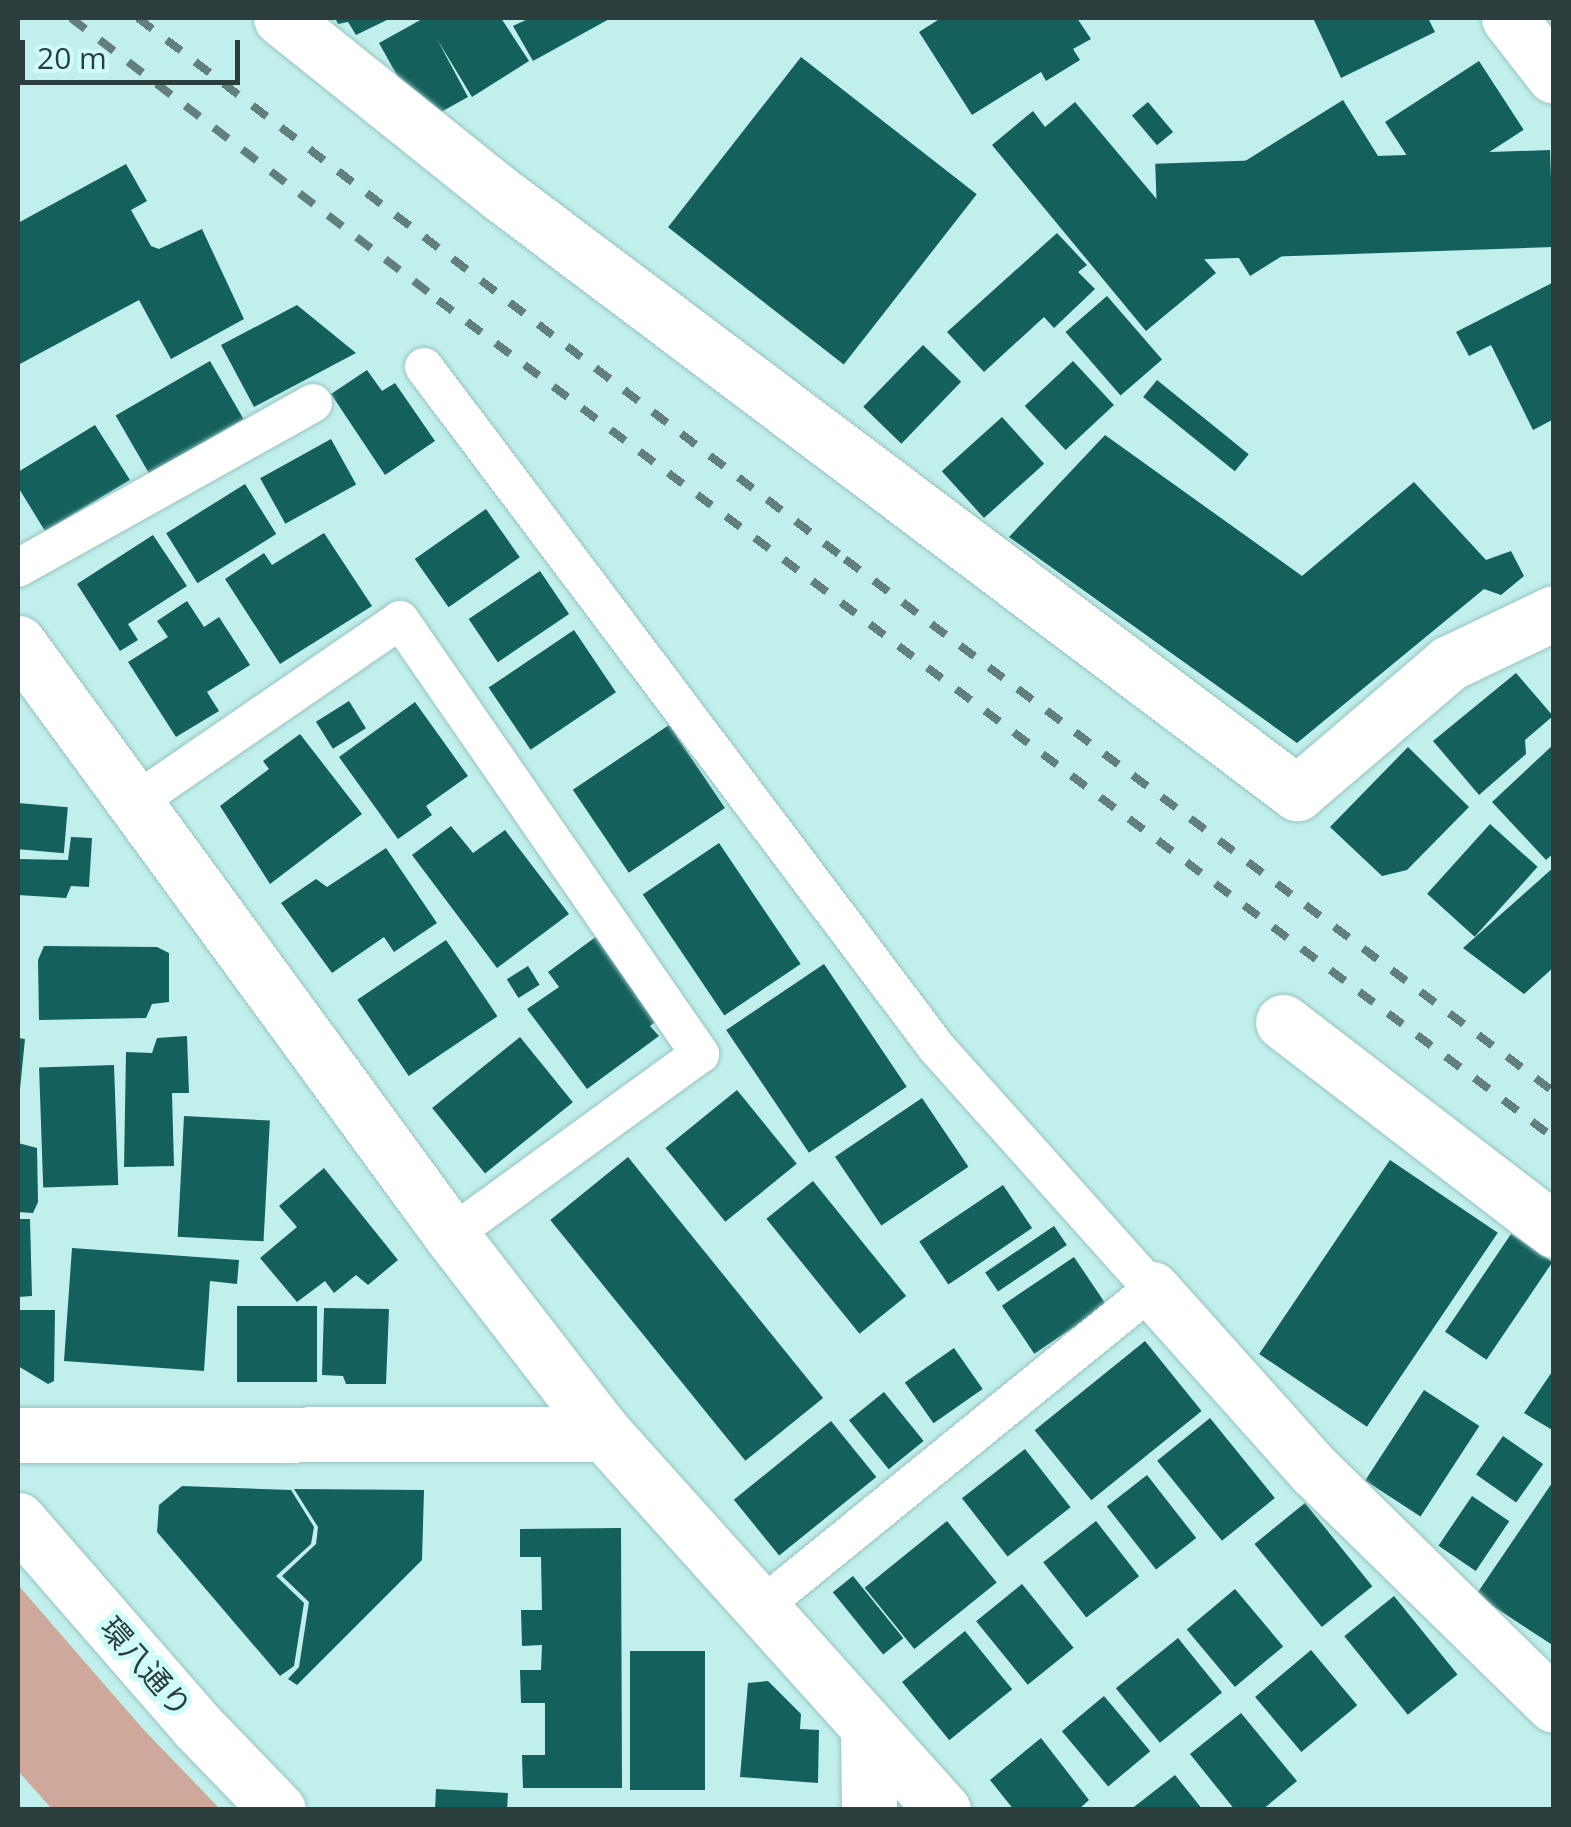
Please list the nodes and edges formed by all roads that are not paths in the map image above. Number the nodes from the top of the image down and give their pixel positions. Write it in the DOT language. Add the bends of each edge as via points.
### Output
graph roads {
  1 [pos="281,18"];
  2 [pos="1509,18"];
  3 [pos="1554,76"];
  4 [pos="424,367"];
  5 [pos="312,404"];
  6 [pos="18,568"];
  7 [pos="1554,613"];
  8 [pos="18,643"];
  9 [pos="134,803"];
  10 [pos="1283,1022"];
  11 [pos="1554,1230"];
  12 [pos="451,1235"];
  13 [pos="1152,1289"];
  14 [pos="605,1434"];
  15 [pos="18,1435"];
  16 [pos="18,1520"];
  17 [pos="761,1607"];
  18 [pos="1554,1705"];
  19 [pos="868,1728"];
  20 [pos="278,1810"];
  21 [pos="869,1810"];
  22 [pos="943,1810"];
  1 -- 7 [label="street" via="502,194 1297,794 1449,663"];
  2 -- 3 [label="street"];
  4 -- 13 [label="lane" via="936,1047"];
  5 -- 6 [label="lane"];
  8 -- 9 [label="street"];
  9 -- 12 [label="street"];
  9 -- 12 [label="lane" via="400,620 700,1054"];
  10 -- 11 [label="street"];
  12 -- 14 [label="street"];
  13 -- 17 [label="lane"];
  13 -- 18 [label="street" via="1315,1471"];
  14 -- 15 [label="street"];
  14 -- 17 [label="street"];
  16 -- 20 [label="street, 環八通り"];
  17 -- 19 [label="street"];
  19 -- 21 [label="street"];
  19 -- 22 [label="street"];
}
